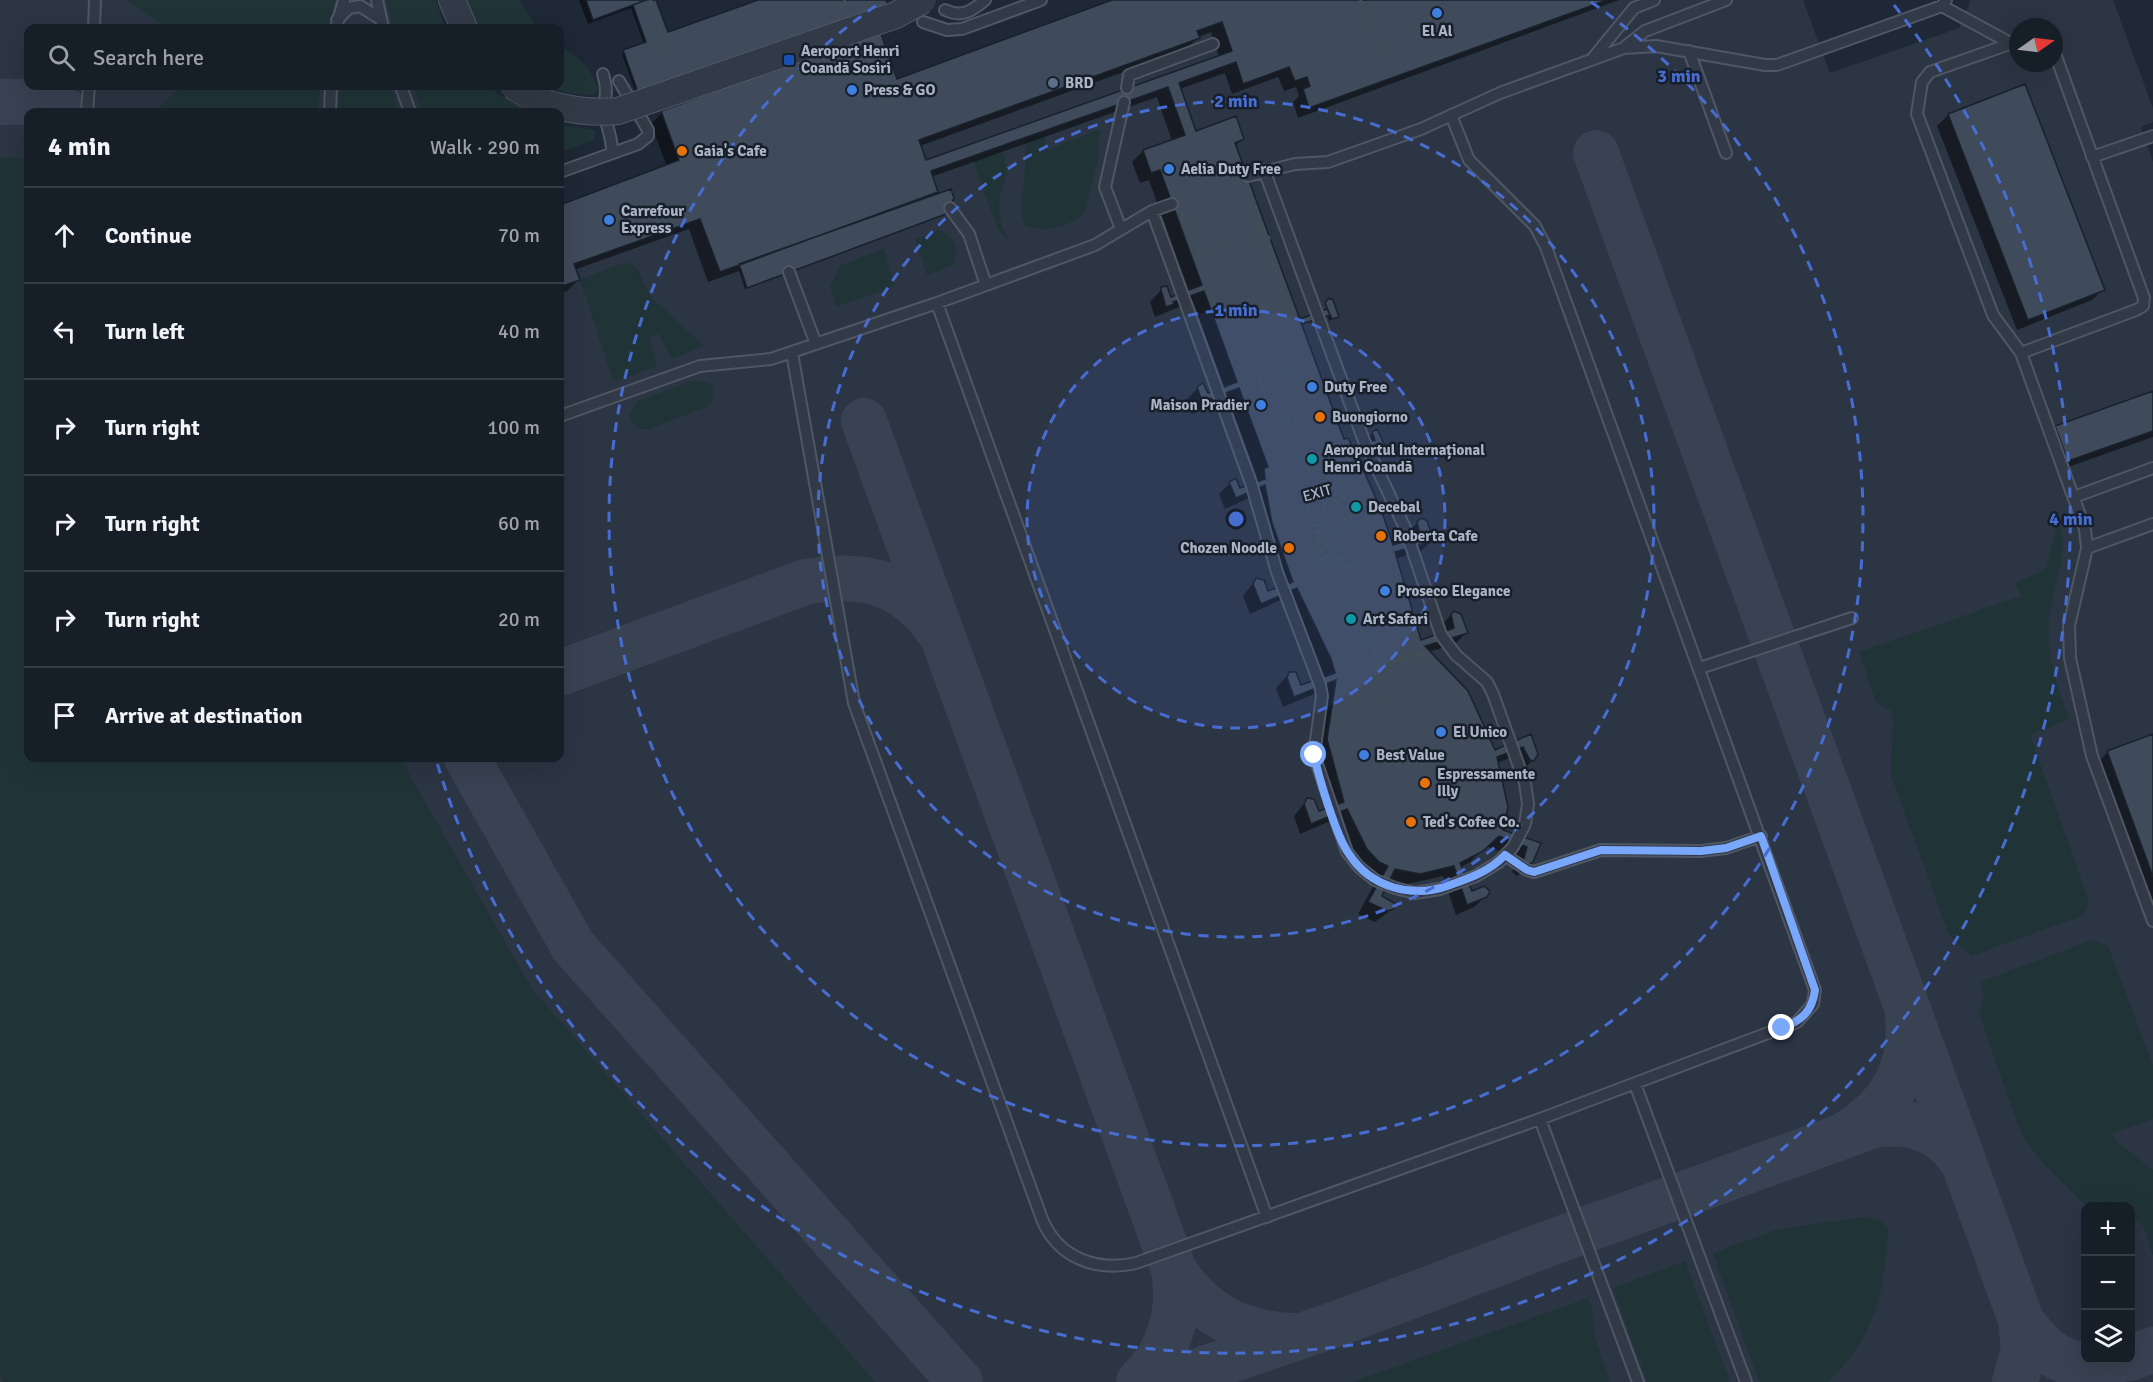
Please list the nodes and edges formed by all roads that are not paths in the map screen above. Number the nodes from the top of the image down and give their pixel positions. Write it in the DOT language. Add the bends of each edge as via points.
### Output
graph roads {
  1 [pos="95,0"];
  2 [pos="344,0"];
  3 [pos="377,0"];
  4 [pos="452,0"];
  5 [pos="985,0"];
  6 [pos="1041,0"];
  7 [pos="1654,0"];
  8 [pos="1726,0"];
  9 [pos="1944,2"];
  10 [pos="931,10"];
  11 [pos="381,23"];
  12 [pos="94,24"];
  13 [pos="336,24"];
  14 [pos="462,24"];
  15 [pos="2009,40"];
  16 [pos="1213,44"];
  17 [pos="2009,45"];
  18 [pos="1624,48"];
  19 [pos="1689,51"];
  20 [pos="1592,59"];
  21 [pos="2062,72"];
  22 [pos="603,74"];
  23 [pos="619,81"];
  24 [pos="1127,88"];
  25 [pos="89,90"];
  26 [pos="331,90"];
  27 [pos="402,90"];
  28 [pos="521,90"];
  29 [pos="1124,102"];
  30 [pos="87,108"];
  31 [pos="330,108"];
  32 [pos="409,108"];
  33 [pos="1451,115"];
  34 [pos="2153,136"];
  35 [pos="612,153"];
  36 [pos="1726,153"];
  37 [pos="2092,157"];
  38 [pos="1264,170"];
  39 [pos="564,171"];
  40 [pos="1248,176"];
  41 [pos="1176,206"];
  42 [pos="950,208"];
  43 [pos="1152,212"];
  44 [pos="1121,229"];
  45 [pos="789,273"];
  46 [pos="986,285"];
  47 [pos="937,303"];
  48 [pos="816,345"];
  49 [pos="792,353"];
  50 [pos="2021,353"];
  51 [pos="564,415"];
  52 [pos="2153,468"];
  53 [pos="2074,497"];
  54 [pos="2153,524"];
  55 [pos="2087,548"];
  56 [pos="1852,618"];
  57 [pos="1700,668"];
  58 [pos="1761,836"];
  59 [pos="1505,855"];
  60 [pos="2153,921"];
  61 [pos="1635,1084"];
  62 [pos="1540,1119"];
  63 [pos="1267,1217"];
  64 [pos="1638,1382"];
  65 [pos="1746,1382"];
  1 -- 12 [label="lane"];
  2 -- 13 [label="lane"];
  3 -- 11 [label="lane"];
  4 -- 14 [label="street"];
  5 -- 10 [label="lane" via="964,14"];
  6 -- 10 [label="lane" via="947,30"];
  7 -- 20 [label="lane" via="1634,8"];
  8 -- 18 [label="lane" via="1645,32"];
  9 -- 15 [label="lane"];
  9 -- 19 [label="lane" via="1777,65"];
  10 -- 28 [label="street, bridge" via="897,15 618,111 584,112 540,100"];
  11 -- 13 [label="lane" via="360,6 349,8"];
  16 -- 24 [label="lane" via="1129,75"];
  17 -- 50 [label="lane" via="1930,72 1922,82 1917,114 1993,315"];
  18 -- 19 [label="lane" via="1648,45"];
  18 -- 20 [label="lane"];
  19 -- 36 [label="lane"];
  20 -- 33 [label="lane"];
  21 -- 37 [label="lane"];
  22 -- 35 [label="lane"];
  23 -- 35 [label="lane" via="648,136"];
  25 -- 30 [label="lane"];
  26 -- 31 [label="lane"];
  27 -- 32 [label="lane"];
  29 -- 44 [label="lane" via="1106,187"];
  33 -- 38 [label="lane" via="1328,162"];
  33 -- 57 [label="lane" via="1469,160 1535,226 1546,247"];
  34 -- 37 [label="lane"];
  35 -- 39 [label="lane"];
  37 -- 50 [label="lane" via="2144,298 2143,306"];
  38 -- 40 [label="lane"];
  38 -- 59 [label="lane" via="1364,441 1405,528 1441,634 1456,655 1487,682 1525,783 1526,824"];
  41 -- 43 [label="lane"];
  42 -- 46 [label="lane" via="969,234"];
  43 -- 44 [label="lane"];
  43 -- 59 [label="lane" via="1320,685 1314,755 1347,852 1375,879 1415,893 1476,876"];
  44 -- 46 [label="lane" via="1071,255"];
  45 -- 48 [label="lane"];
  46 -- 47 [label="lane"];
  47 -- 48 [label="lane"];
  47 -- 63 [label="lane"];
  48 -- 49 [label="lane"];
  49 -- 51 [label="lane" via="771,359 700,366"];
  49 -- 63 [label="lane" via="854,703 1046,1230 1073,1256 1094,1265 1120,1267"];
  50 -- 53 [label="lane"];
  52 -- 53 [label="lane"];
  53 -- 55 [label="lane"];
  54 -- 55 [label="lane"];
  55 -- 60 [label="lane" via="2069,626 2070,658 2092,756"];
  56 -- 57 [label="lane"];
  57 -- 58 [label="lane"];
  58 -- 59 [label="lane" via="1726,848 1701,851 1601,850 1534,872"];
  58 -- 61 [label="lane" via="1812,976 1814,1004 1790,1025"];
  61 -- 62 [label="lane"];
  61 -- 65 [label="lane"];
  62 -- 63 [label="lane"];
  62 -- 64 [label="lane"];
}
